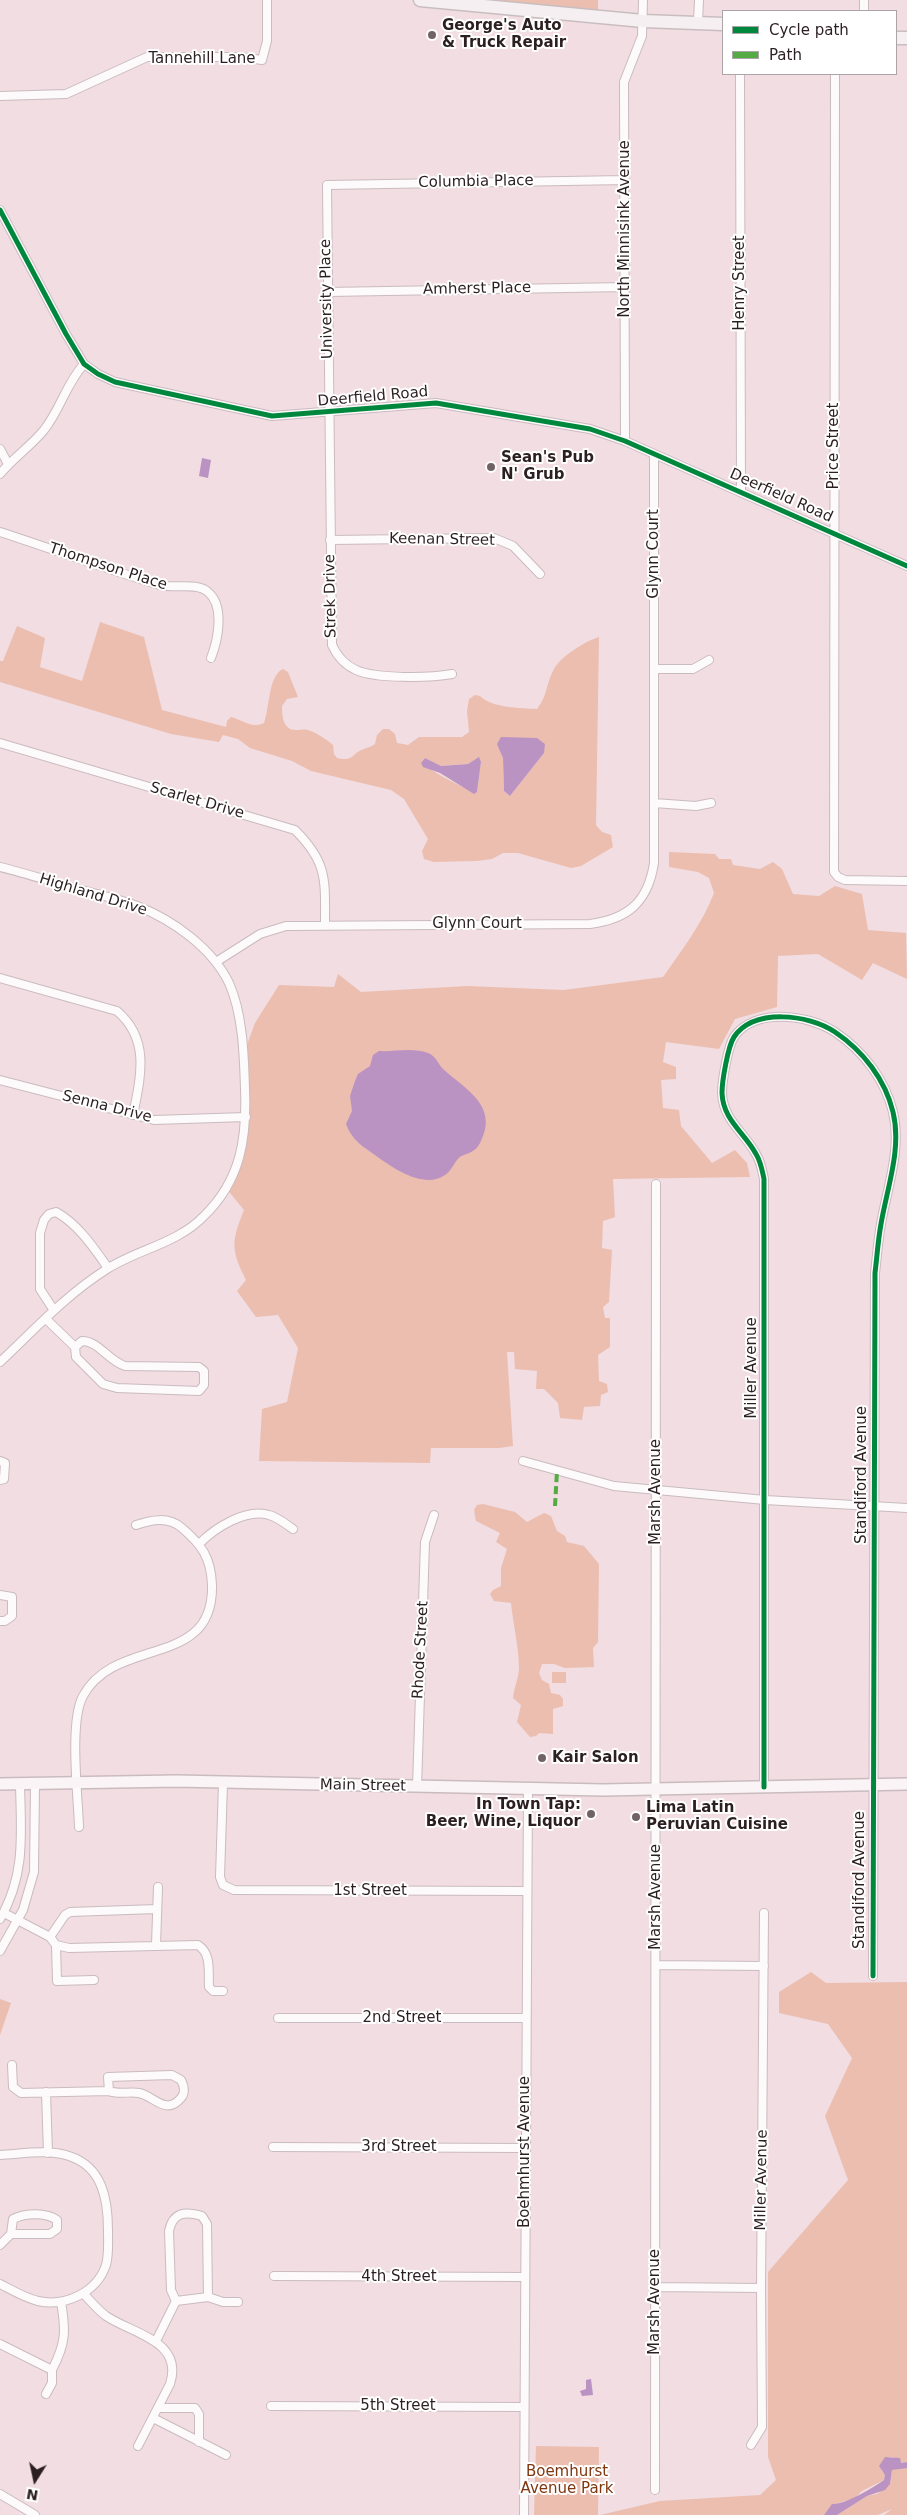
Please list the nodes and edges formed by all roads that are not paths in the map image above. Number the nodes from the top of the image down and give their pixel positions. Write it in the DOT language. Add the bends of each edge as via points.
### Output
graph roads {
  1 [pos="266,0"];
  2 [pos="420,0"];
  3 [pos="643,0"];
  4 [pos="699,0"];
  5 [pos="439,1"];
  6 [pos="642,21"];
  7 [pos="698,22"];
  8 [pos="722,24"];
  9 [pos="740,75"];
  10 [pos="835,75"];
  11 [pos="0,96"];
  12 [pos="625,180"];
  13 [pos="327,185"];
  14 [pos="0,210"];
  15 [pos="626,288"];
  16 [pos="327,292"];
  17 [pos="84,364"];
  18 [pos="328,413"];
  19 [pos="625,441"];
  20 [pos="0,449"];
  21 [pos="654,455"];
  22 [pos="8,464"];
  23 [pos="0,474"];
  24 [pos="741,492"];
  25 [pos="0,532"];
  26 [pos="834,534"];
  27 [pos="330,540"];
  28 [pos="907,566"];
  29 [pos="540,574"];
  30 [pos="212,658"];
  31 [pos="709,660"];
  32 [pos="654,669"];
  33 [pos="452,674"];
  34 [pos="0,743"];
  35 [pos="654,803"];
  36 [pos="711,803"];
  37 [pos="0,867"];
  38 [pos="907,881"];
  39 [pos="325,924"];
  40 [pos="216,962"];
  41 [pos="0,978"];
  42 [pos="803,1019"];
  43 [pos="0,1080"];
  44 [pos="133,1115"];
  45 [pos="246,1117"];
  46 [pos="656,1184"];
  47 [pos="108,1268"];
  48 [pos="53,1309"];
  49 [pos="46,1318"];
  50 [pos="74,1347"];
  51 [pos="0,1362"];
  52 [pos="0,1461"];
  53 [pos="523,1461"];
  54 [pos="0,1480"];
  55 [pos="656,1490"];
  56 [pos="765,1500"];
  57 [pos="874,1507"];
  58 [pos="907,1508"];
  59 [pos="434,1515"];
  60 [pos="136,1525"];
  61 [pos="293,1528"];
  62 [pos="200,1543"];
  63 [pos="0,1594"];
  64 [pos="0,1621"];
  65 [pos="78,1783"];
  66 [pos="223,1783"];
  67 [pos="0,1784"];
  68 [pos="20,1784"];
  69 [pos="35,1784"];
  70 [pos="907,1784"];
  71 [pos="873,1785"];
  72 [pos="417,1786"];
  73 [pos="764,1787"];
  74 [pos="528,1789"];
  75 [pos="656,1789"];
  76 [pos="79,1827"];
  77 [pos="158,1886"];
  78 [pos="526,1891"];
  79 [pos="157,1909"];
  80 [pos="764,1913"];
  81 [pos="2,1916"];
  82 [pos="17,1921"];
  83 [pos="50,1938"];
  84 [pos="56,1945"];
  85 [pos="156,1945"];
  86 [pos="0,1951"];
  87 [pos="656,1965"];
  88 [pos="764,1966"];
  89 [pos="873,1976"];
  90 [pos="94,1980"];
  91 [pos="223,1991"];
  92 [pos="278,2018"];
  93 [pos="526,2018"];
  94 [pos="12,2065"];
  95 [pos="108,2091"];
  96 [pos="46,2092"];
  97 [pos="273,2147"];
  98 [pos="525,2148"];
  99 [pos="48,2153"];
  100 [pos="0,2155"];
  101 [pos="11,2234"];
  102 [pos="0,2245"];
  103 [pos="274,2276"];
  104 [pos="524,2277"];
  105 [pos="0,2284"];
  106 [pos="655,2287"];
  107 [pos="761,2288"];
  108 [pos="84,2294"];
  109 [pos="208,2297"];
  110 [pos="176,2301"];
  111 [pos="61,2302"];
  112 [pos="238,2302"];
  113 [pos="156,2341"];
  114 [pos="0,2344"];
  115 [pos="52,2370"];
  116 [pos="46,2394"];
  117 [pos="271,2406"];
  118 [pos="524,2407"];
  119 [pos="158,2408"];
  120 [pos="152,2418"];
  121 [pos="199,2442"];
  122 [pos="751,2445"];
  123 [pos="138,2446"];
  124 [pos="226,2455"];
  125 [pos="655,2490"];
  126 [pos="0,2494"];
  127 [pos="35,2515"];
  128 [pos="524,2515"];
  1 -- 11 [label="street, Tannehill Lane" via="267,41 262,60 147,57 66,94"];
  2 -- 5 [label="main road"];
  3 -- 6 [label="street, North Minnisink Avenue"];
  4 -- 7 [label="street"];
  5 -- 6 [label="main road"];
  6 -- 7 [label="main road"];
  6 -- 12 [label="street, North Minnisink Avenue" via="642,36 625,76"];
  7 -- 8 [label="main road"];
  9 -- 24 [label="street, Henry Street"];
  10 -- 26 [label="street, Price Street"];
  12 -- 13 [label="street, Columbia Place"];
  12 -- 15 [label="street, North Minnisink Avenue"];
  13 -- 16 [label="street, University Place"];
  14 -- 17 [label="street, Deerfield Road"];
  15 -- 16 [label="street, Amherst Place"];
  15 -- 19 [label="street, North Minnisink Avenue"];
  16 -- 18 [label="street, University Place"];
  17 -- 18 [label="street, Deerfield Road" via="116,382 258,414"];
  17 -- 22 [label="street" via="72,377 43,431"];
  18 -- 19 [label="street, Deerfield Road" via="446,404 590,429"];
  18 -- 27 [label="street, Strek Drive"];
  19 -- 21 [label="street, Deerfield Road"];
  20 -- 22 [label="street"];
  21 -- 24 [label="street, Deerfield Road"];
  21 -- 32 [label="street, Glynn Court"];
  22 -- 23 [label="street"];
  24 -- 26 [label="street, Deerfield Road"];
  25 -- 30 [label="street, Thompson Place" via="162,586 199,587 207,591 217,607 218,642"];
  26 -- 28 [label="street, Deerfield Road"];
  26 -- 38 [label="street, Price Street" via="834,872 845,880"];
  27 -- 29 [label="street, Keenan Street" via="494,538 513,546"];
  27 -- 33 [label="street, Strek Drive" via="331,638 342,661 369,674 434,678"];
  31 -- 32 [label="street" via="693,669"];
  32 -- 35 [label="street, Glynn Court"];
  34 -- 39 [label="street, Scarlet Drive" via="296,830 319,858 325,878"];
  35 -- 36 [label="street" via="696,806"];
  35 -- 39 [label="street, Glynn Court" via="652,875 642,897 627,913 616,919 590,924"];
  37 -- 40 [label="street, Highland Drive" via="137,906 172,924"];
  39 -- 40 [label="street, Glynn Court" via="286,926 260,934"];
  40 -- 45 [label="street, Highland Drive" via="229,984 244,1038"];
  41 -- 44 [label="street" via="116,1011 130,1022 137,1036 140,1060"];
  42 -- 56 [label="street, Miller Avenue" via="770,1018 749,1024 740,1031 733,1038 722,1092 726,1113 756,1153 764,1179"];
  42 -- 57 [label="street, Standiford Avenue" via="834,1031 863,1055 881,1078 896,1129 875,1273"];
  43 -- 44 [label="street, Senna Drive"];
  44 -- 45 [label="street, Senna Drive" via="154,1120"];
  45 -- 47 [label="street, Highland Drive" via="239,1163 226,1188 204,1216 181,1234"];
  46 -- 55 [label="street, Marsh Avenue"];
  47 -- 48 [label="street, Highland Drive"];
  47 -- 48 [label="street" via="93,1245 65,1216 56,1212 49,1214 41,1226 39,1276 40,1289"];
  48 -- 49 [label="street, Highland Drive"];
  49 -- 50 [label="street"];
  49 -- 51 [label="street, Highland Drive"];
  50 -- 50 [label="street" via="76,1357 103,1384 117,1388 199,1391 204,1385 204,1371 199,1367 125,1366 112,1360 91,1341 82,1341"];
  52 -- 54 [label="street" via="5,1463 4,1479"];
  53 -- 55 [label="street" via="614,1486"];
  55 -- 56 [label="street"];
  55 -- 75 [label="street, Marsh Avenue"];
  56 -- 57 [label="street"];
  56 -- 73 [label="street, Miller Avenue"];
  57 -- 58 [label="street"];
  57 -- 71 [label="street, Standiford Avenue"];
  59 -- 72 [label="street, Rhode Street" via="424,1542"];
  60 -- 62 [label="street" via="157,1519 177,1524"];
  61 -- 62 [label="street" via="270,1515 252,1514 212,1531"];
  62 -- 65 [label="street" via="212,1571 212,1601 206,1621 191,1638 115,1666 91,1683 76,1714"];
  63 -- 64 [label="street" via="12,1598 12,1616"];
  65 -- 66 [label="main road, Main Street"];
  65 -- 69 [label="main road, Main Street"];
  65 -- 76 [label="street"];
  66 -- 72 [label="main road, Main Street"];
  66 -- 78 [label="street, 1st Street" via="220,1877 224,1886 234,1890"];
  67 -- 68 [label="main road, Main Street"];
  68 -- 69 [label="main road, Main Street"];
  68 -- 81 [label="street" via="20,1866 16,1887"];
  69 -- 82 [label="street" via="34,1872 28,1897"];
  70 -- 71 [label="main road, Main Street"];
  71 -- 73 [label="main road, Main Street"];
  71 -- 89 [label="street, Standiford Avenue"];
  72 -- 74 [label="main road, Main Street"];
  73 -- 75 [label="main road, Main Street"];
  74 -- 75 [label="main road, Main Street"];
  74 -- 78 [label="street, Boehmhurst Avenue"];
  75 -- 87 [label="street, Marsh Avenue"];
  77 -- 79 [label="street"];
  78 -- 93 [label="street, Boehmhurst Avenue"];
  79 -- 83 [label="street" via="70,1912"];
  79 -- 85 [label="street"];
  80 -- 88 [label="street, Miller Avenue"];
  81 -- 82 [label="street"];
  82 -- 83 [label="street"];
  82 -- 86 [label="street"];
  83 -- 84 [label="street"];
  84 -- 85 [label="street" via="69,1948"];
  84 -- 90 [label="street" via="57,1981"];
  85 -- 91 [label="street" via="193,1944 202,1948 208,1960 209,1987"];
  87 -- 88 [label="street"];
  87 -- 106 [label="street, Marsh Avenue"];
  88 -- 107 [label="street, Miller Avenue"];
  92 -- 93 [label="street, 2nd Street"];
  93 -- 98 [label="street, Boehmhurst Avenue"];
  94 -- 96 [label="street" via="16,2091"];
  95 -- 95 [label="street" via="140,2093 158,2105 173,2104 182,2097 184,2090 181,2080 172,2075 108,2077"];
  95 -- 96 [label="street"];
  96 -- 99 [label="street"];
  97 -- 98 [label="street, 3rd Street"];
  98 -- 104 [label="street, Boehmhurst Avenue"];
  99 -- 100 [label="street"];
  99 -- 108 [label="street" via="69,2156 88,2166 106,2195 107,2260 100,2277"];
  101 -- 101 [label="street" via="50,2234 57,2228 57,2220 50,2215 20,2215 13,2219"];
  101 -- 102 [label="street"];
  103 -- 104 [label="street, 4th Street"];
  104 -- 118 [label="street, Boehmhurst Avenue"];
  105 -- 111 [label="street" via="38,2301"];
  106 -- 107 [label="street"];
  106 -- 125 [label="street, Marsh Avenue"];
  107 -- 122 [label="street, Miller Avenue" via="762,2427"];
  108 -- 111 [label="street"];
  108 -- 113 [label="street" via="106,2316"];
  109 -- 110 [label="street"];
  109 -- 110 [label="street" via="207,2224 202,2216 185,2212 171,2222 169,2231 171,2290"];
  109 -- 112 [label="street"];
  110 -- 113 [label="street"];
  111 -- 115 [label="street" via="65,2340"];
  113 -- 119 [label="street" via="168,2355 173,2374"];
  114 -- 115 [label="street"];
  115 -- 116 [label="street" via="52,2382"];
  117 -- 118 [label="street, 5th Street"];
  118 -- 128 [label="street, Boehmhurst Avenue"];
  119 -- 120 [label="street"];
  119 -- 121 [label="street" via="195,2408 199,2414"];
  120 -- 121 [label="street"];
  120 -- 123 [label="street"];
  121 -- 124 [label="street"];
  126 -- 127 [label="street"];
}
